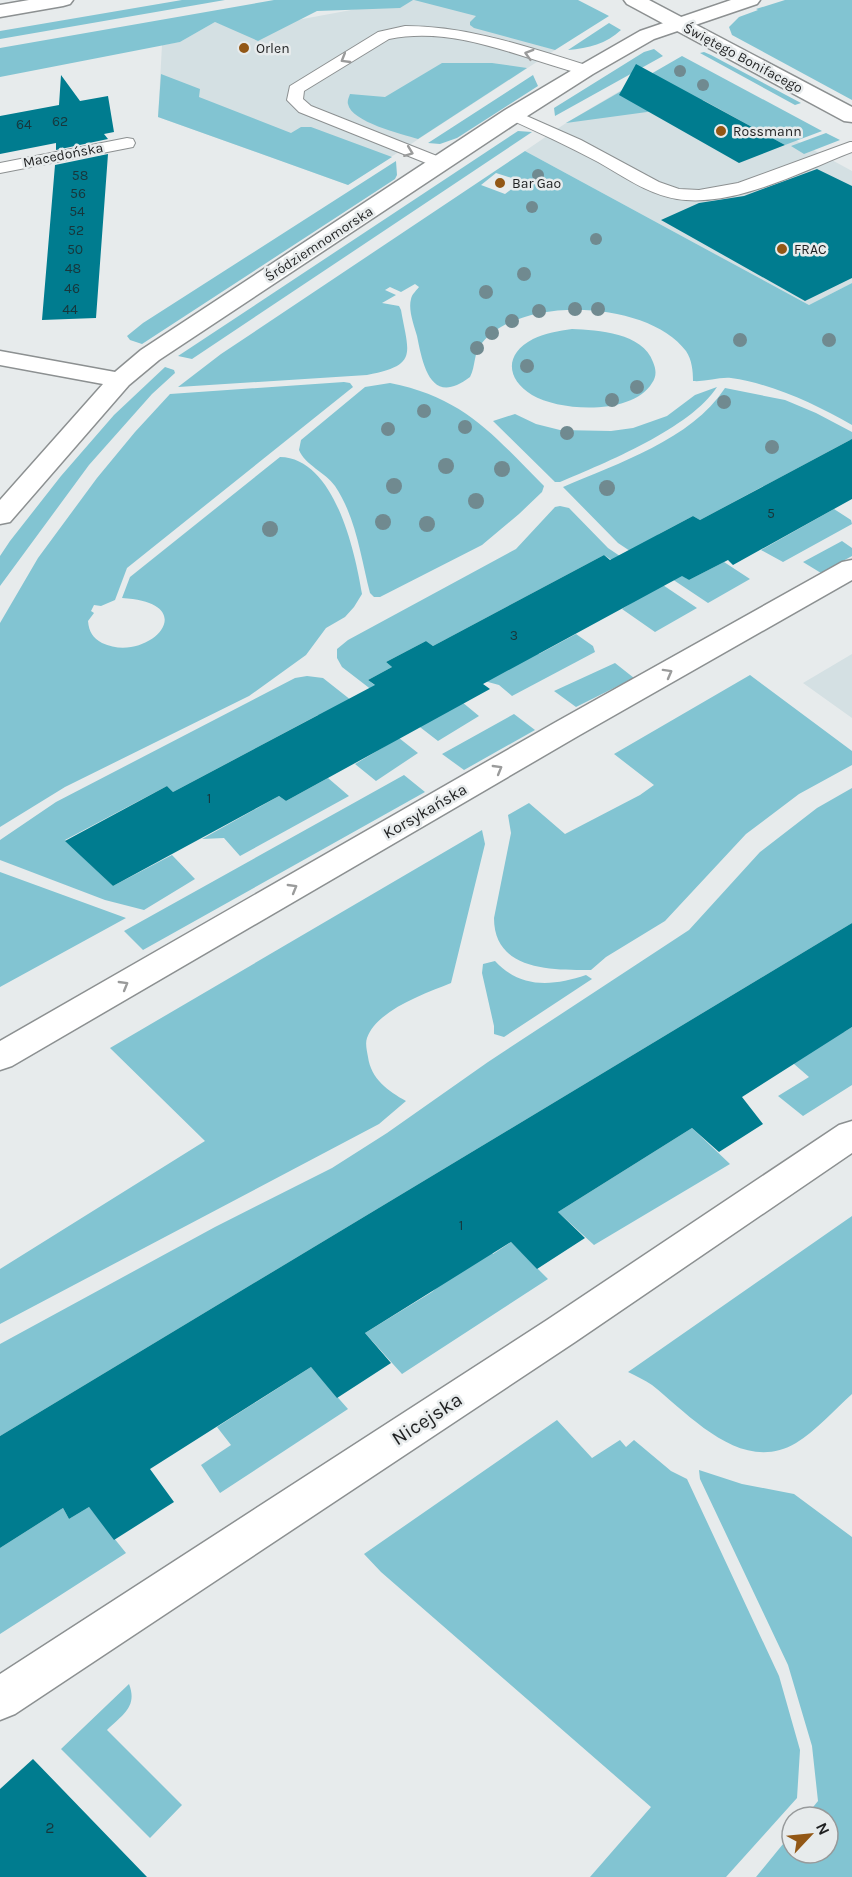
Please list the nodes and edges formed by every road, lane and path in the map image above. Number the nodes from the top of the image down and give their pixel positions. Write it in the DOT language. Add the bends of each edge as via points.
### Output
graph roads {
  1 [pos="63,0"];
  2 [pos="634,0"];
  3 [pos="750,0"];
  4 [pos="0,11"];
  5 [pos="678,23"];
  6 [pos="585,70"];
  7 [pos="513,115"];
  8 [pos="852,116"];
  9 [pos="127,143"];
  10 [pos="850,147"];
  11 [pos="441,164"];
  12 [pos="0,168"];
  13 [pos="0,358"];
  14 [pos="120,380"];
  15 [pos="0,516"];
  16 [pos="852,568"];
  17 [pos="0,1057"];
  18 [pos="852,1135"];
  19 [pos="0,1699"];
  1 -- 4 [label="street"];
  2 -- 5 [label="street, Świętego Bonifacego"];
  3 -- 5 [label="street, Śródziemnomorska"];
  5 -- 6 [label="street, Śródziemnomorska" via="647,35"];
  5 -- 8 [label="street, Świętego Bonifacego"];
  6 -- 7 [label="street, Śródziemnomorska"];
  6 -- 11 [label="lane, one-way" via="465,36 399,30 384,35 296,89 295,100 305,109"];
  7 -- 10 [label="lane" via="676,194 703,195 738,189"];
  7 -- 11 [label="street, Śródziemnomorska"];
  9 -- 12 [label="lane, Macedońska"];
  11 -- 14 [label="street, Śródziemnomorska" via="150,355"];
  13 -- 14 [label="street"];
  14 -- 15 [label="street, Śródziemnomorska"];
  17 -- 16 [label="street, Korsykańska, one-way"];
  18 -- 19 [label="street, Nicejska"];
}
